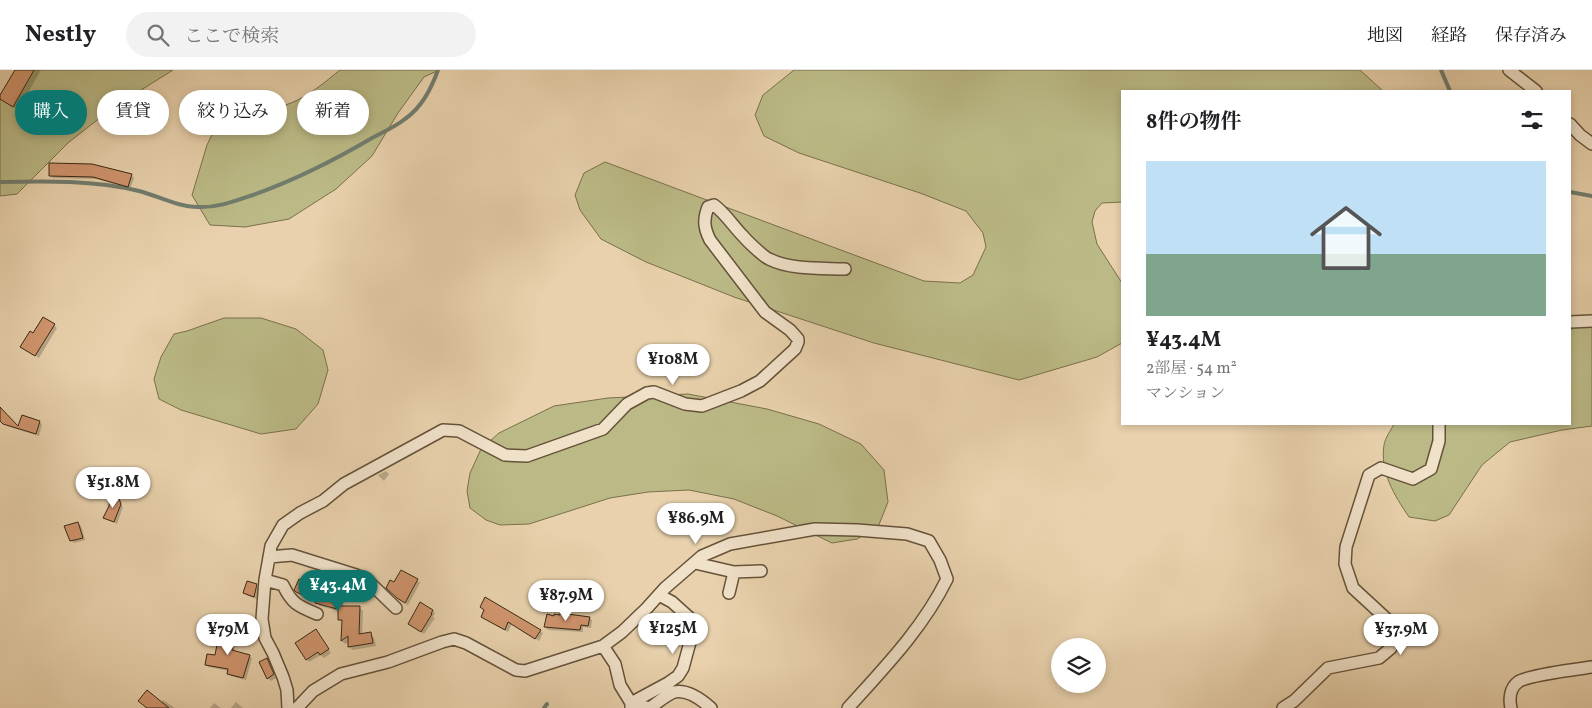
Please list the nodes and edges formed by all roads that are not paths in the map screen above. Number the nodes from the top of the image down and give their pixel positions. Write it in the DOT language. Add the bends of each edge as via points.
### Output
graph roads {
  1 [pos="1509,70"];
  2 [pos="1535,90"];
  3 [pos="1571,125"];
  4 [pos="1592,144"];
  5 [pos="845,269"];
  6 [pos="1592,321"];
  7 [pos="1571,322"];
  8 [pos="1439,425"];
  9 [pos="269,557"];
  10 [pos="695,563"];
  11 [pos="761,571"];
  12 [pos="734,572"];
  13 [pos="265,580"];
  14 [pos="729,593"];
  15 [pos="659,595"];
  16 [pos="396,608"];
  17 [pos="317,614"];
  18 [pos="604,646"];
  19 [pos="1592,667"];
  20 [pos="631,705"];
  21 [pos="288,708"];
  22 [pos="297,708"];
  23 [pos="711,708"];
  24 [pos="848,708"];
  25 [pos="1283,708"];
  26 [pos="1510,708"];
  1 -- 2 [label="street"];
  3 -- 4 [label="street"];
  5 -- 9 [label="street" via="782,264 767,258 743,237 719,208 714,205 708,207 704,227 710,240 765,312 798,339 795,349 760,381 702,406 685,404 654,392 647,393 626,404 603,429 527,456 505,455 459,430 443,430 344,484 283,525 271,546"];
  6 -- 7 [label="street"];
  8 -- 25 [label="street" via="1439,441 1431,468 1413,479 1381,468 1369,475 1346,547 1345,564 1353,588 1391,623 1394,641 1391,648 1378,658 1328,668"];
  9 -- 13 [label="street"];
  9 -- 16 [label="street" via="292,555 361,577"];
  10 -- 12 [label="street"];
  10 -- 15 [label="street"];
  10 -- 24 [label="street" via="702,556 730,544 815,529 907,534 929,540 947,579 906,643"];
  11 -- 12 [label="street"];
  12 -- 14 [label="street"];
  13 -- 17 [label="street" via="283,585 296,605"];
  13 -- 21 [label="street" via="264,638 283,677"];
  15 -- 18 [label="street"];
  15 -- 20 [label="street" via="692,620 693,631 678,676"];
  18 -- 20 [label="street" via="615,664 620,685"];
  18 -- 22 [label="street" via="525,671 516,670 454,639 341,674 313,691"];
  19 -- 26 [label="street" via="1518,682 1511,691"];
  20 -- 23 [label="street" via="650,708 674,692 700,698"];
}
